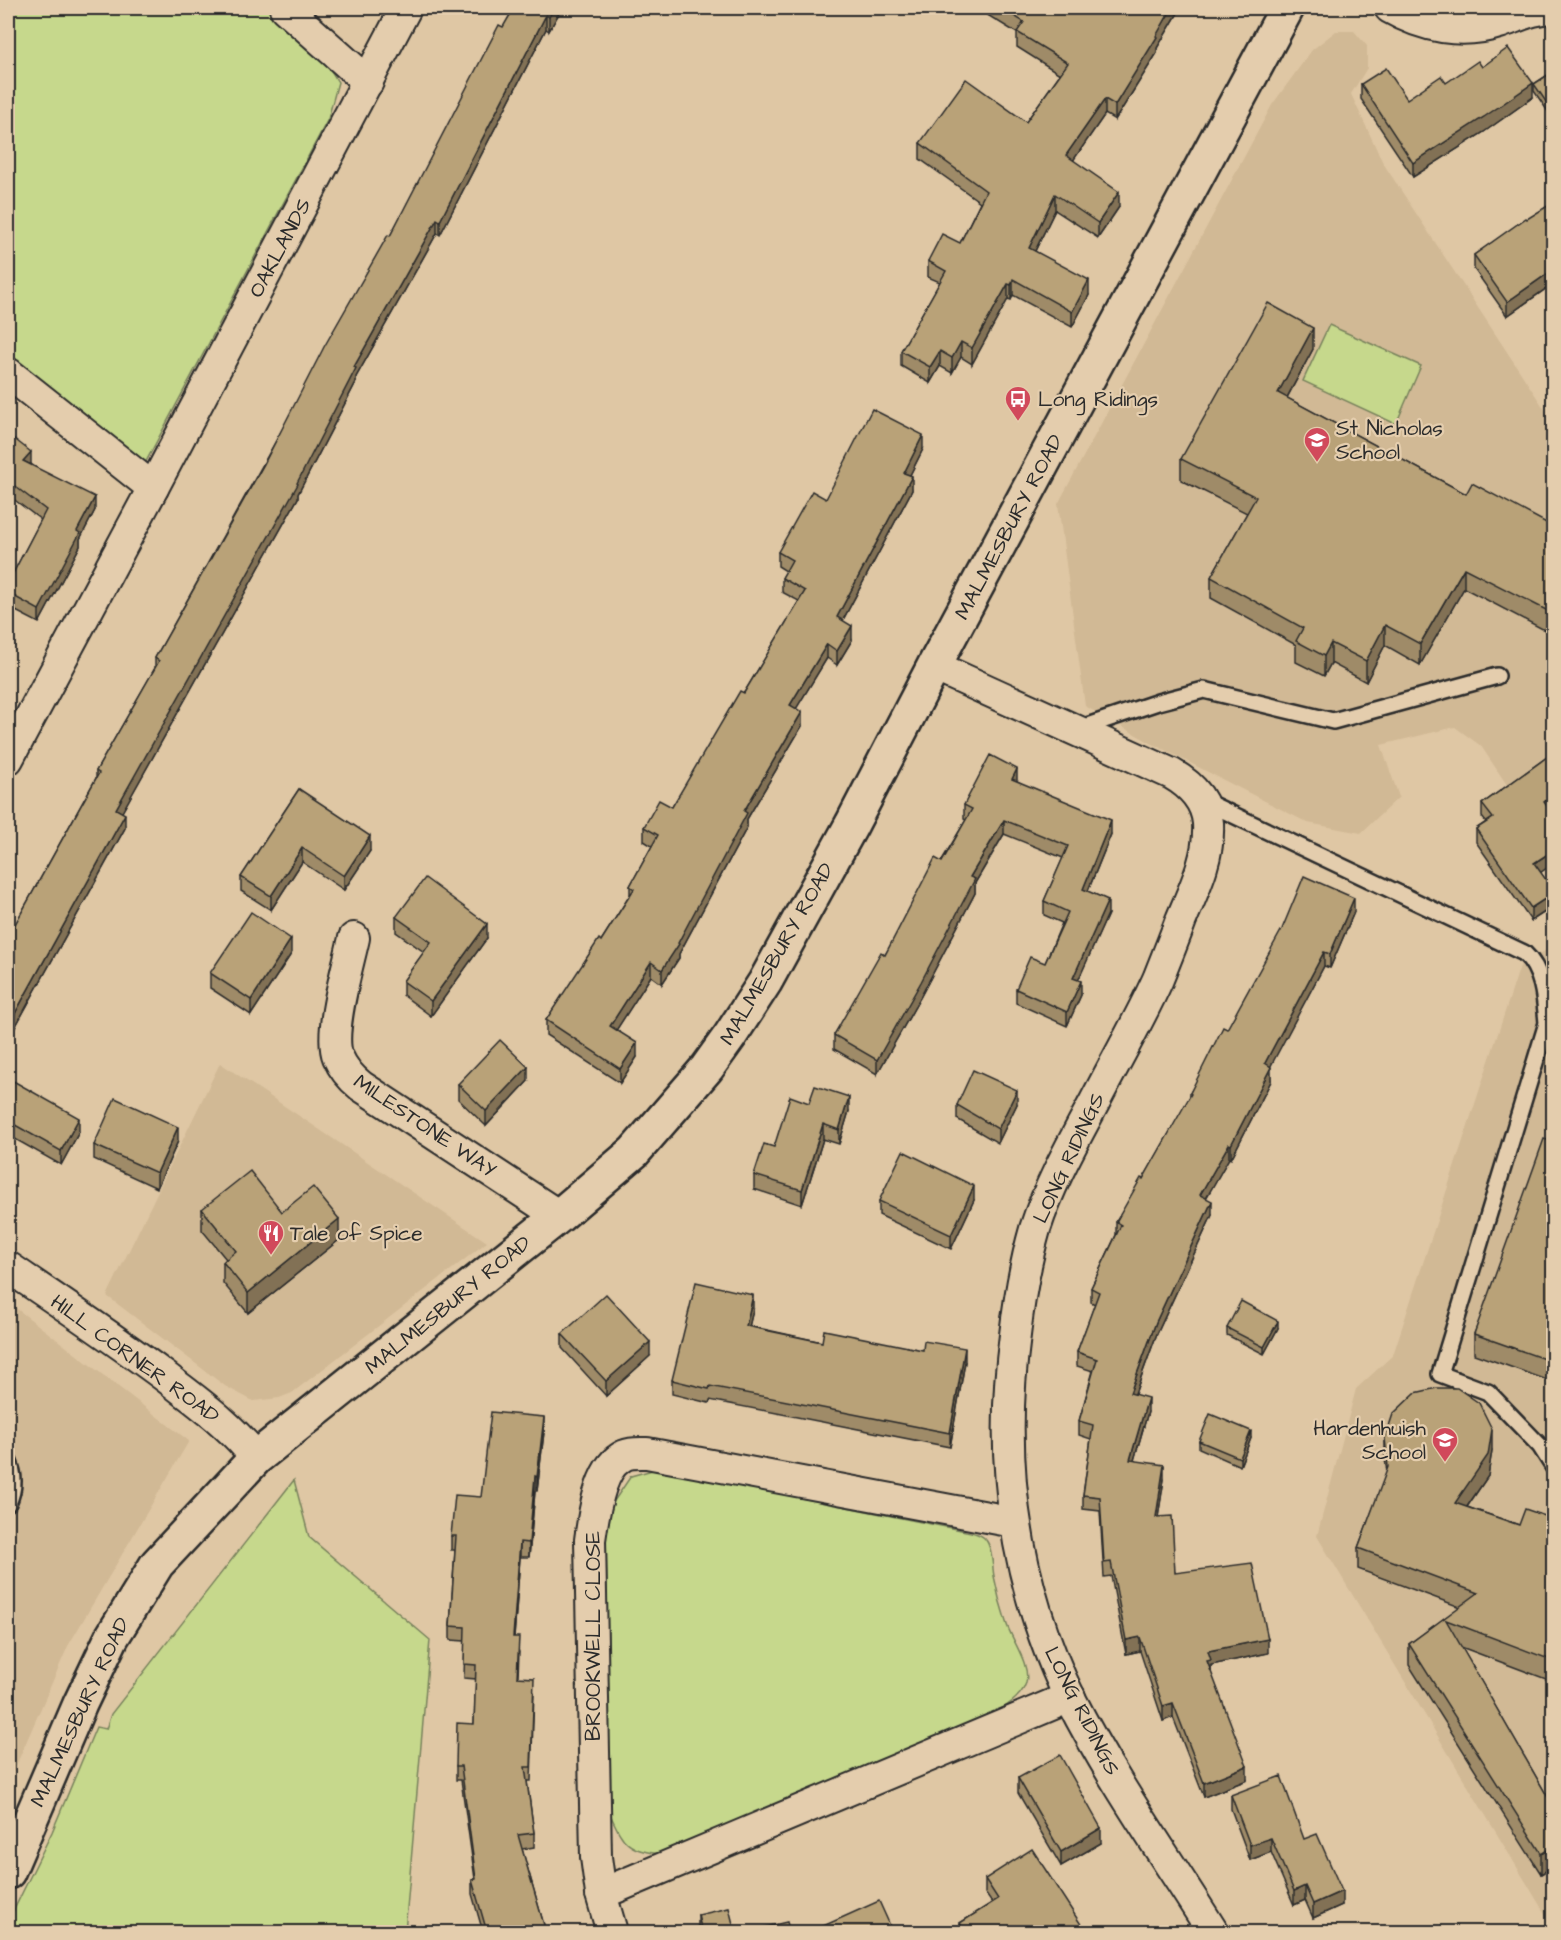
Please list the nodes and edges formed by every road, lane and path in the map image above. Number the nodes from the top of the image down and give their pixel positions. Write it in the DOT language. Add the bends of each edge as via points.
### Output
graph roads {
  1 [pos="285,8"];
  2 [pos="406,8"];
  3 [pos="1287,8"];
  4 [pos="1390,8"];
  5 [pos="1554,8"];
  6 [pos="368,82"];
  7 [pos="8,373"];
  8 [pos="153,488"];
  9 [pos="934,666"];
  10 [pos="1497,676"];
  11 [pos="1073,730"];
  12 [pos="9,753"];
  13 [pos="1202,800"];
  14 [pos="354,938"];
  15 [pos="559,1216"];
  16 [pos="8,1267"];
  17 [pos="256,1458"];
  18 [pos="8,1460"];
  19 [pos="1554,1468"];
  20 [pos="8,1503"];
  21 [pos="1014,1522"];
  22 [pos="1070,1697"];
  23 [pos="8,1872"];
  24 [pos="601,1894"];
  25 [pos="612,1932"];
  26 [pos="1213,1932"];
  1 -- 6 [label="street"];
  2 -- 6 [label="street, OAKLANDS"];
  3 -- 9 [label="main road, MALMESBURY ROAD"];
  4 -- 5 [label="street" via="1426,24 1456,29 1492,25 1531,11"];
  6 -- 8 [label="street, OAKLANDS"];
  7 -- 8 [label="street"];
  8 -- 12 [label="street, OAKLANDS"];
  9 -- 11 [label="street"];
  9 -- 15 [label="main road, MALMESBURY ROAD" via="765,982 730,1036 649,1135"];
  10 -- 11 [label="lane" via="1333,721 1204,690"];
  11 -- 13 [label="street" via="1178,778"];
  13 -- 19 [label="lane" via="1524,953 1538,974 1546,1023 1440,1374 1488,1392 1540,1446"];
  13 -- 21 [label="street, LONG RIDINGS" via="1208,825 1201,871 1158,979 1058,1171 1029,1254 1008,1401"];
  14 -- 15 [label="street, MILESTONE WAY" via="334,1033 342,1065 361,1086"];
  15 -- 17 [label="main road, MALMESBURY ROAD"];
  16 -- 17 [label="street, HILL CORNER ROAD" via="110,1335 193,1398 241,1439"];
  17 -- 23 [label="main road, MALMESBURY ROAD" via="157,1564 112,1636"];
  18 -- 20 [label="lane" via="13,1475"];
  21 -- 22 [label="street, LONG RIDINGS" via="1041,1625"];
  21 -- 24 [label="street, BROOKWELL CLOSE" via="647,1453 620,1457 598,1494 590,1540 596,1857"];
  22 -- 24 [label="street"];
  22 -- 26 [label="street, LONG RIDINGS" via="1103,1759"];
  24 -- 25 [label="street, BROOKWELL CLOSE"];
}
